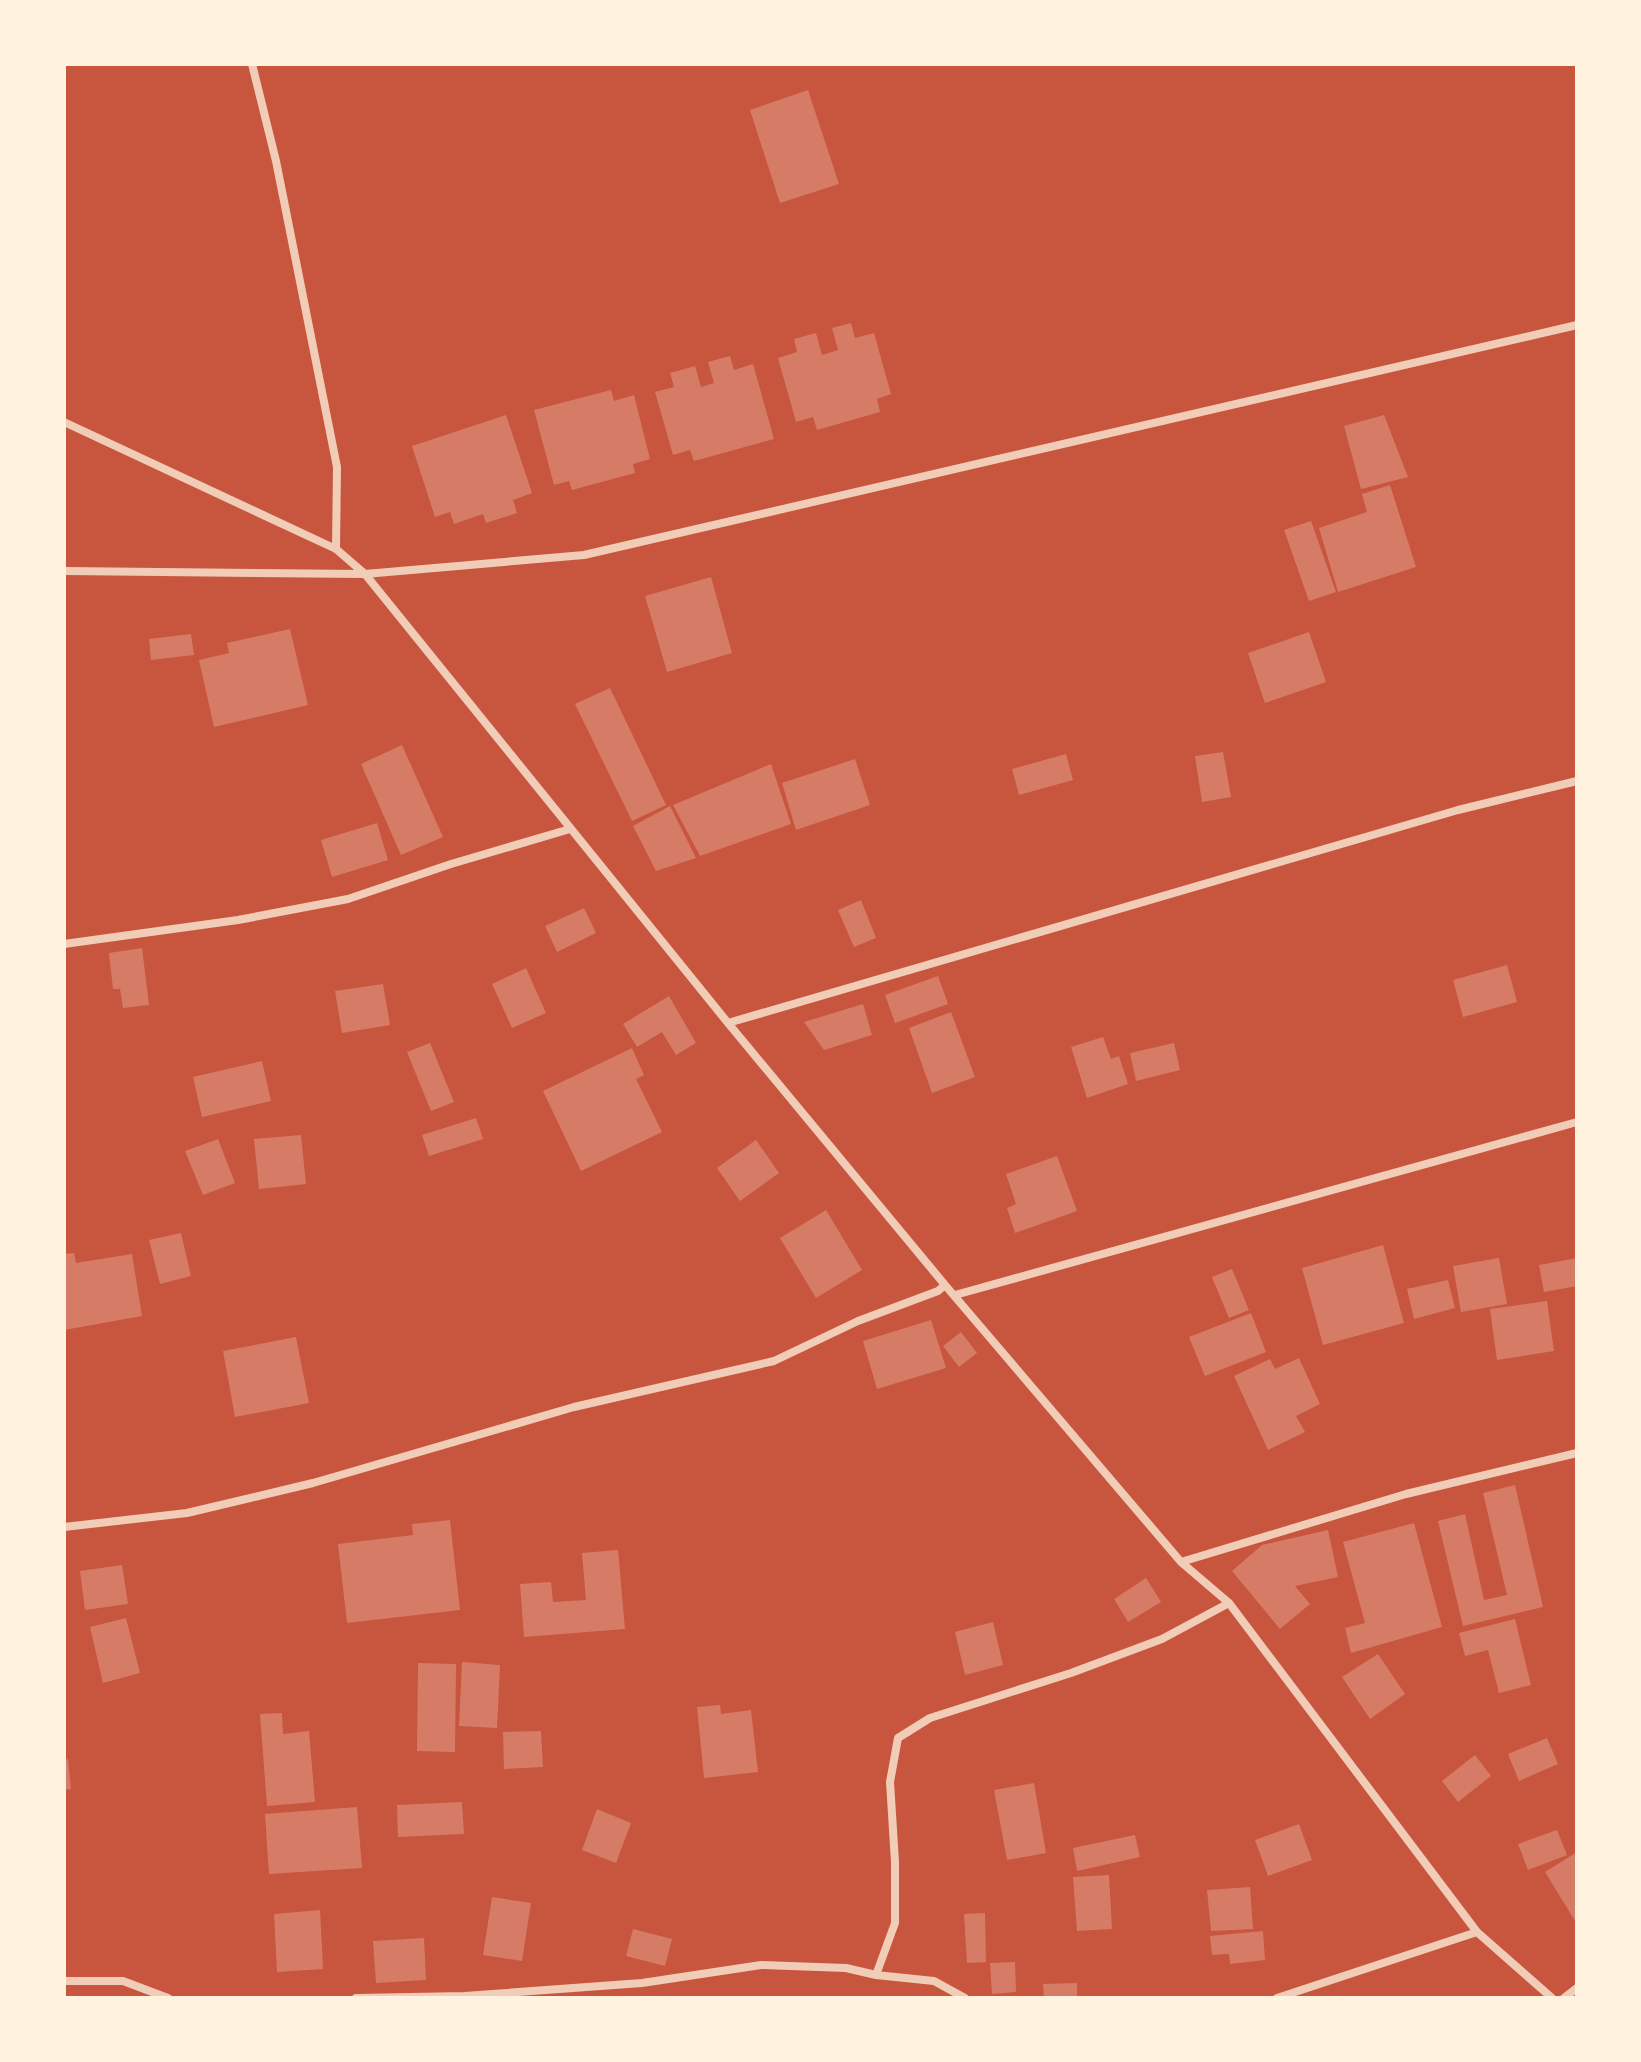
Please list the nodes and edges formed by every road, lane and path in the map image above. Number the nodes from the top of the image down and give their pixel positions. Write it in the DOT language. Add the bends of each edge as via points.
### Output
graph roads {
  1 [pos="252,64"];
  2 [pos="1577,325"];
  3 [pos="64,422"];
  4 [pos="336,549"];
  5 [pos="64,571"];
  6 [pos="365,574"];
  7 [pos="1577,781"];
  8 [pos="570,829"];
  9 [pos="64,944"];
  10 [pos="728,1023"];
  11 [pos="1577,1122"];
  12 [pos="945,1285"];
  13 [pos="955,1295"];
  14 [pos="1577,1453"];
  15 [pos="64,1527"];
  16 [pos="1181,1562"];
  17 [pos="1229,1603"];
  18 [pos="1477,1932"];
  19 [pos="876,1975"];
  20 [pos="64,1981"];
  21 [pos="1577,1988"];
  22 [pos="168,1998"];
  23 [pos="356,1998"];
  24 [pos="965,1998"];
  25 [pos="1277,1998"];
  26 [pos="1552,1998"];
  27 [pos="1564,1998"];
  1 -- 4 [label="street" via="337,467"];
  2 -- 6 [label="street" via="584,555"];
  3 -- 4 [label="street"];
  4 -- 6 [label="street"];
  5 -- 6 [label="street"];
  6 -- 8 [label="street"];
  7 -- 10 [label="street" via="1458,810"];
  8 -- 9 [label="street" via="348,899"];
  8 -- 10 [label="street"];
  10 -- 12 [label="street"];
  11 -- 13 [label="street"];
  12 -- 13 [label="street"];
  12 -- 15 [label="street" via="774,1361 574,1407 201,1510"];
  13 -- 16 [label="street"];
  14 -- 16 [label="street" via="1406,1494"];
  16 -- 17 [label="street"];
  17 -- 18 [label="street"];
  17 -- 19 [label="street" via="1162,1639 930,1718 898,1738 890,1782 895,1923"];
  18 -- 25 [label="street"];
  18 -- 26 [label="street"];
  19 -- 23 [label="street" via="846,1968 761,1965 642,1983"];
  19 -- 24 [label="street" via="934,1981"];
  20 -- 22 [label="street" via="123,1981"];
  21 -- 27 [label="street"];
}
